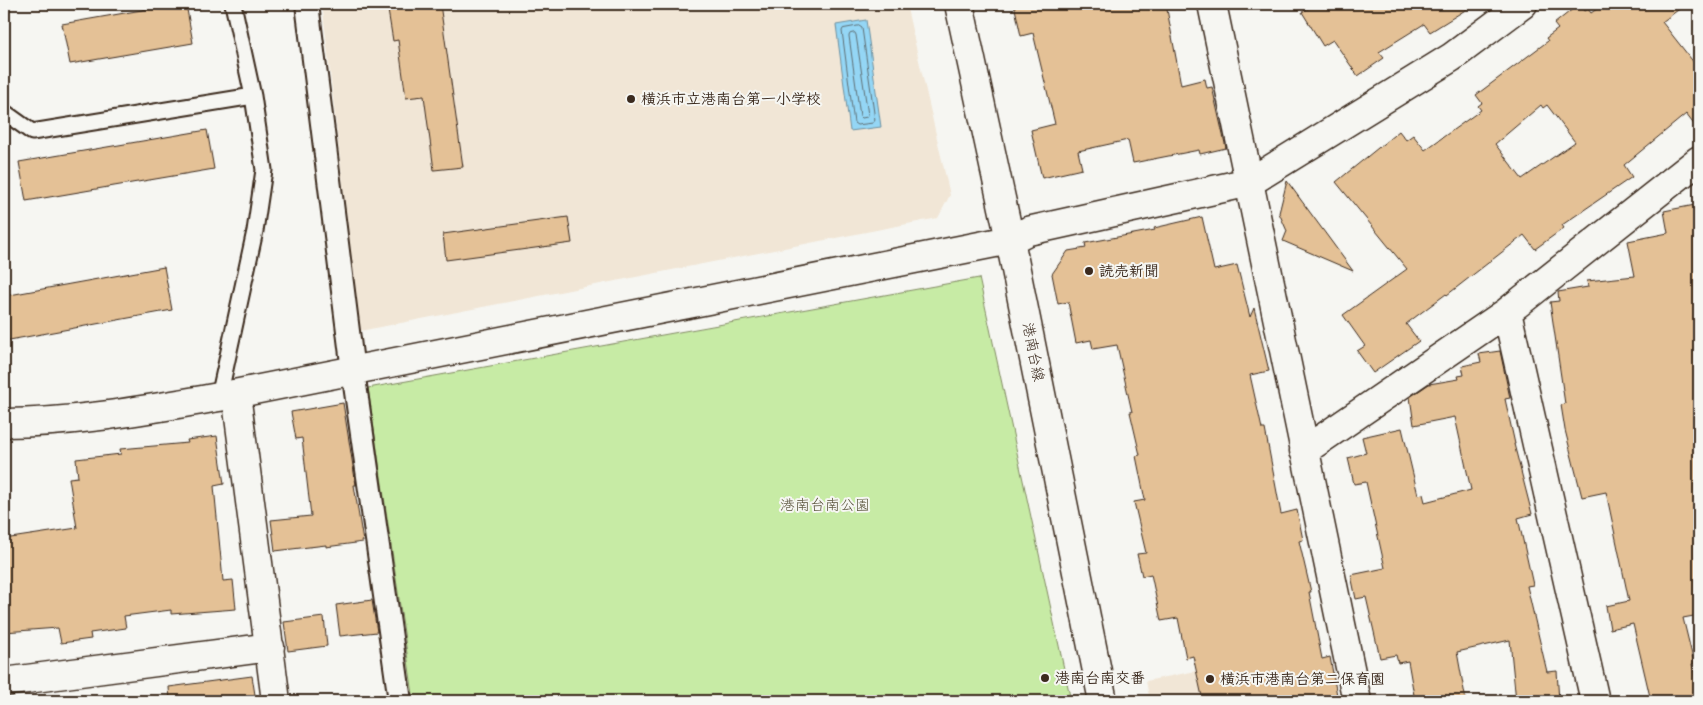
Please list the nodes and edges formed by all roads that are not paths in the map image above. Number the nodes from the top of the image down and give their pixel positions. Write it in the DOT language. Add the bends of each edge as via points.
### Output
graph roads {
  1 [pos="233,4"];
  2 [pos="308,4"];
  3 [pos="959,4"];
  4 [pos="1212,4"];
  5 [pos="1523,4"];
  6 [pos="253,96"];
  7 [pos="4,112"];
  8 [pos="1699,160"];
  9 [pos="1250,182"];
  10 [pos="1010,240"];
  11 [pos="1507,312"];
  12 [pos="353,371"];
  13 [pos="228,395"];
  14 [pos="4,423"];
  15 [pos="1304,451"];
  16 [pos="270,647"];
  17 [pos="4,682"];
  18 [pos="276,701"];
  19 [pos="400,701"];
  20 [pos="1103,701"];
  21 [pos="1357,701"];
  22 [pos="1595,701"];
  1 -- 6 [label="lane"];
  2 -- 12 [label="street"];
  3 -- 10 [label="street, 港南台線"];
  4 -- 9 [label="street"];
  5 -- 9 [label="street" via="1452,57"];
  6 -- 7 [label="lane" via="32,132"];
  6 -- 13 [label="lane" via="264,170"];
  8 -- 11 [label="street"];
  9 -- 10 [label="street" via="1028,231"];
  9 -- 15 [label="street"];
  10 -- 12 [label="street"];
  10 -- 20 [label="street, 港南台線"];
  11 -- 15 [label="street"];
  11 -- 22 [label="street"];
  12 -- 13 [label="street"];
  12 -- 19 [label="street"];
  13 -- 14 [label="street" via="114,415"];
  13 -- 16 [label="street"];
  15 -- 21 [label="street"];
  16 -- 17 [label="street"];
  16 -- 18 [label="street"];
}
